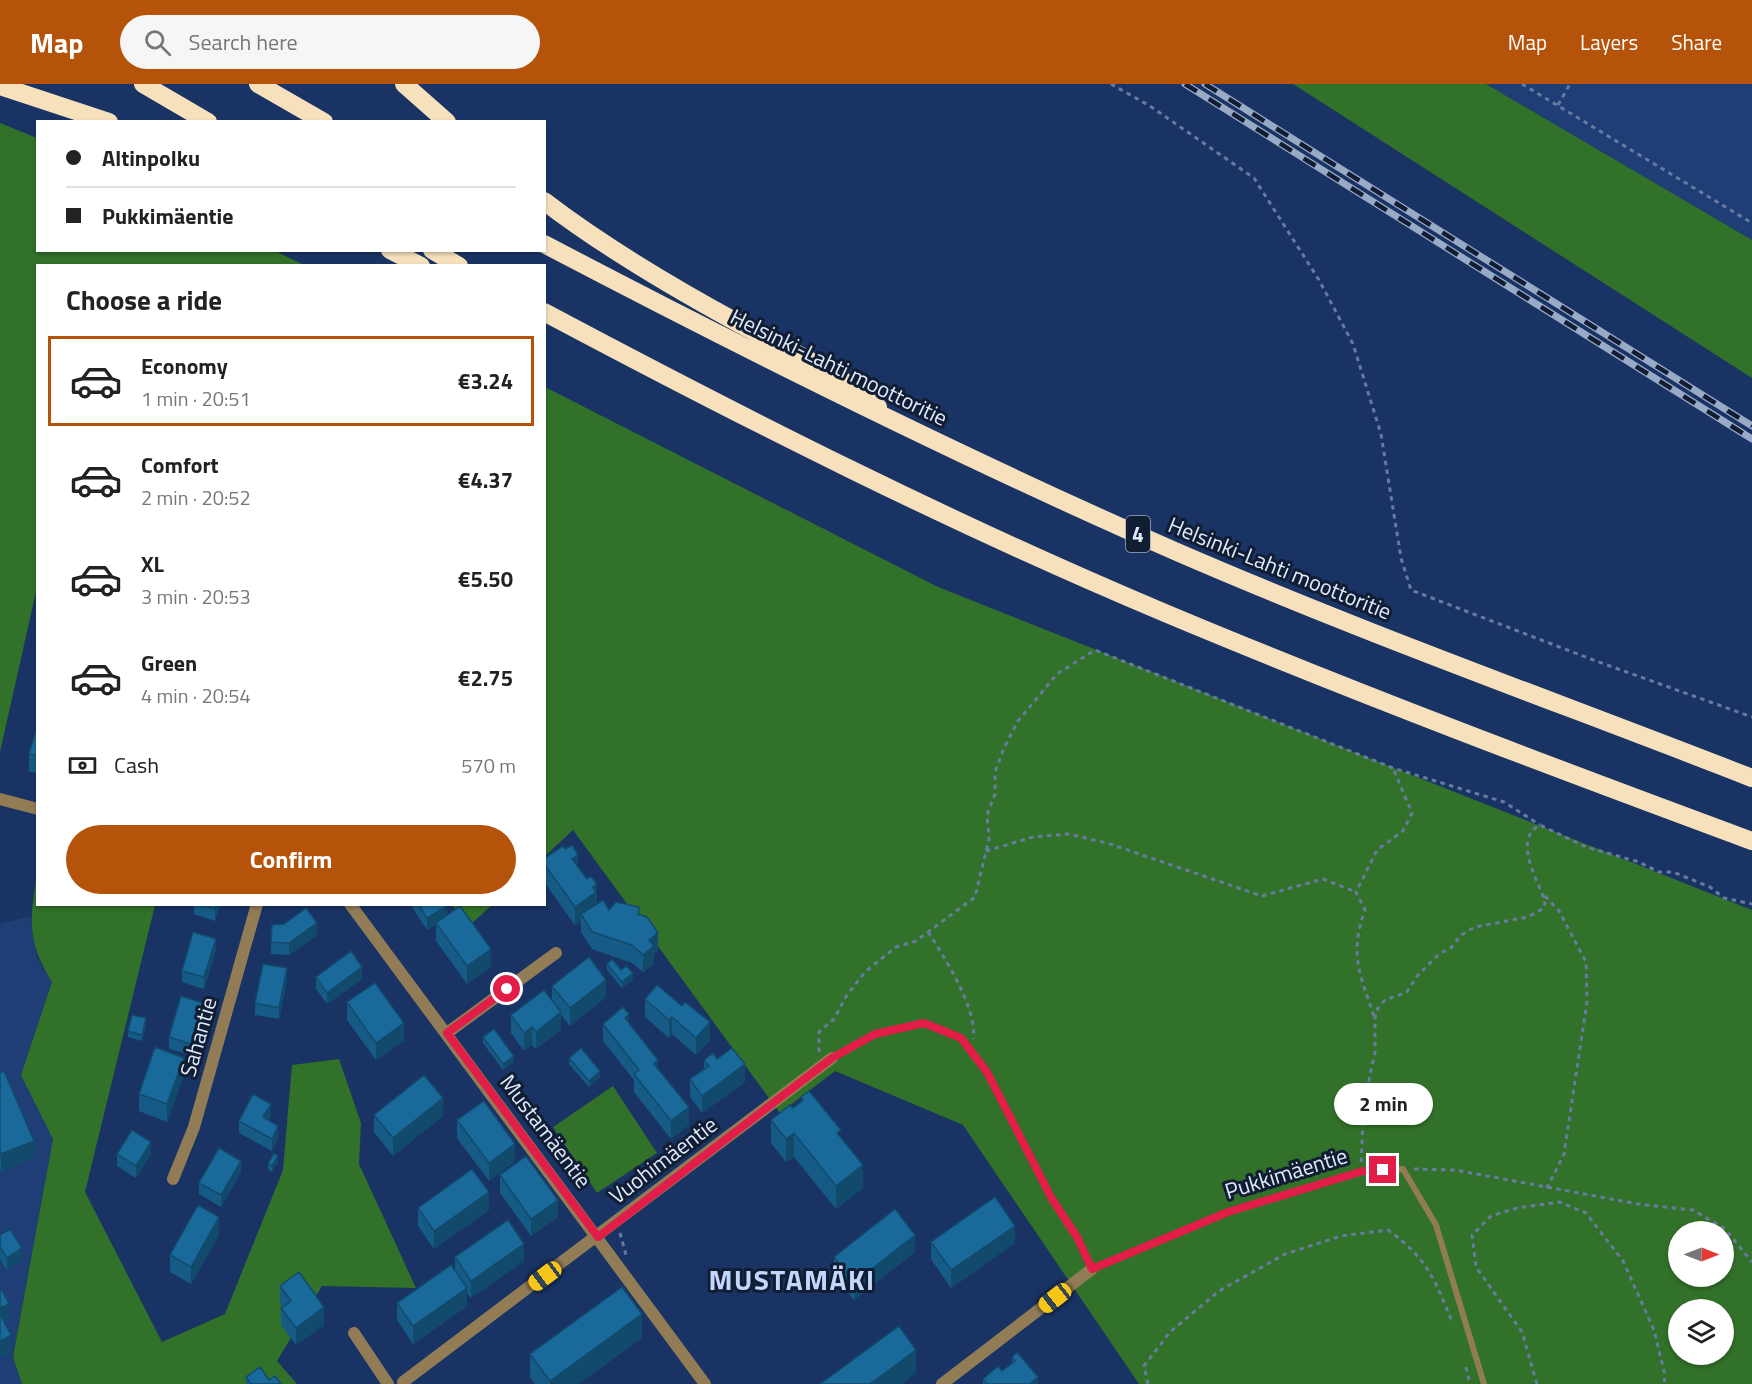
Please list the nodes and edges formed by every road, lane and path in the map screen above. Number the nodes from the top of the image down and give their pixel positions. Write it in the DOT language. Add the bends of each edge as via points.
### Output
graph roads {
  1 [pos="143,84"];
  2 [pos="258,84"];
  3 [pos="405,84"];
  4 [pos="1111,84"];
  5 [pos="1522,84"];
  6 [pos="1569,84"];
  7 [pos="0,86"];
  8 [pos="1558,105"];
  9 [pos="103,120"];
  10 [pos="205,120"];
  11 [pos="321,120"];
  12 [pos="445,120"];
  13 [pos="546,202"];
  14 [pos="1752,223"];
  15 [pos="546,245"];
  16 [pos="394,252"];
  17 [pos="435,252"];
  18 [pos="417,264"];
  19 [pos="456,264"];
  20 [pos="546,313"];
  21 [pos="546,325"];
  22 [pos="715,402"];
  23 [pos="898,424"];
  24 [pos="1752,717"];
  25 [pos="1393,768"];
  26 [pos="1752,778"];
  27 [pos="0,799"];
  28 [pos="36,808"];
  29 [pos="1540,825"];
  30 [pos="1752,841"];
  31 [pos="986,851"];
  32 [pos="1356,892"];
  33 [pos="1543,894"];
  34 [pos="1752,904"];
  35 [pos="256,906"];
  36 [pos="352,906"];
  37 [pos="928,932"];
  38 [pos="556,953"];
  39 [pos="1375,1018"];
  40 [pos="447,1033"];
  41 [pos="971,1050"];
  42 [pos="828,1061"];
  43 [pos="1403,1168"];
  44 [pos="1359,1172"];
  45 [pos="173,1179"];
  46 [pos="1547,1188"];
  47 [pos="598,1237"];
  48 [pos="1752,1262"];
  49 [pos="1092,1269"];
  50 [pos="1454,1326"];
  51 [pos="354,1333"];
  52 [pos="1466,1364"];
  53 [pos="403,1382"];
  54 [pos="388,1384"];
  55 [pos="705,1384"];
  56 [pos="942,1384"];
  57 [pos="1148,1384"];
  58 [pos="1470,1384"];
  59 [pos="1484,1384"];
  60 [pos="1537,1384"];
  61 [pos="1664,1384"];
  1 -- 10 [label="highway"];
  2 -- 11 [label="highway"];
  3 -- 12 [label="highway"];
  4 -- 24 [label="path" via="1150,106 1254,178 1319,280 1353,344 1381,434 1401,558 1411,590"];
  5 -- 8 [label="path"];
  6 -- 8 [label="path"];
  7 -- 9 [label="highway"];
  8 -- 14 [label="path"];
  13 -- 23 [label="highway" via="701,303 850,383"];
  15 -- 23 [label="highway, Helsinki-Lahti moottoritie / 4"];
  16 -- 18 [label="highway"];
  17 -- 19 [label="highway"];
  20 -- 22 [label="highway"];
  21 -- 22 [label="highway"];
  22 -- 30 [label="highway" via="948,516 1162,612 1543,764"];
  23 -- 26 [label="highway, Helsinki-Lahti moottoritie / 4" via="1058,499 1300,603"];
  25 -- 29 [label="path" via="1504,802"];
  25 -- 31 [label="path" via="1095,650 1057,674 1014,730 995,772 995,794 987,815"];
  25 -- 32 [label="path" via="1412,813 1403,831 1377,850"];
  27 -- 28 [label="street"];
  29 -- 33 [label="path" via="1533,829 1528,844 1533,874"];
  29 -- 34 [label="path" via="1586,847 1659,872 1672,872 1710,887 1725,898"];
  31 -- 32 [label="path" via="1033,837 1068,834 1107,843 1262,896 1323,879"];
  31 -- 37 [label="path" via="975,897"];
  32 -- 39 [label="path" via="1365,910 1358,927 1356,962"];
  33 -- 39 [label="path" via="1544,908 1528,917 1475,927 1461,935 1418,975 1407,992 1385,1000"];
  33 -- 46 [label="path" via="1559,911 1586,962 1587,1002 1564,1154"];
  35 -- 45 [label="street, Sahantie" via="194,1128"];
  36 -- 40 [label="street, Mustamäentie"];
  37 -- 41 [label="path" via="946,958 969,1013 974,1035"];
  37 -- 42 [label="path" via="897,947 865,972 847,995 834,1018 819,1032 819,1056"];
  38 -- 40 [label="street"];
  39 -- 44 [label="path" via="1375,1052 1366,1091"];
  40 -- 47 [label="street, Mustamäentie"];
  41 -- 42 [label="lane" via="961,1038 924,1023 875,1034"];
  41 -- 49 [label="lane" via="987,1072"];
  42 -- 47 [label="street, Vuohimäentie"];
  43 -- 44 [label="lane, Pukkimäentie"];
  43 -- 46 [label="path" via="1455,1170"];
  43 -- 59 [label="lane" via="1436,1225"];
  44 -- 49 [label="lane, Pukkimäentie" via="1228,1212"];
  46 -- 48 [label="path" via="1693,1210 1725,1229"];
  47 -- 53 [label="street, Vuohimäentie"];
  47 -- 55 [label="street, Mustamäentie"];
  49 -- 56 [label="street, Pukkimäentie"];
  50 -- 57 [label="path" via="1438,1283 1413,1248 1388,1230 1341,1236 1285,1254 1219,1291 1170,1332 1144,1366"];
  51 -- 54 [label="street"];
  52 -- 58 [label="path"];
  60 -- 61 [label="path" via="1522,1332 1476,1267 1472,1235 1491,1216 1560,1202 1586,1213 1623,1261 1654,1330"];
}
